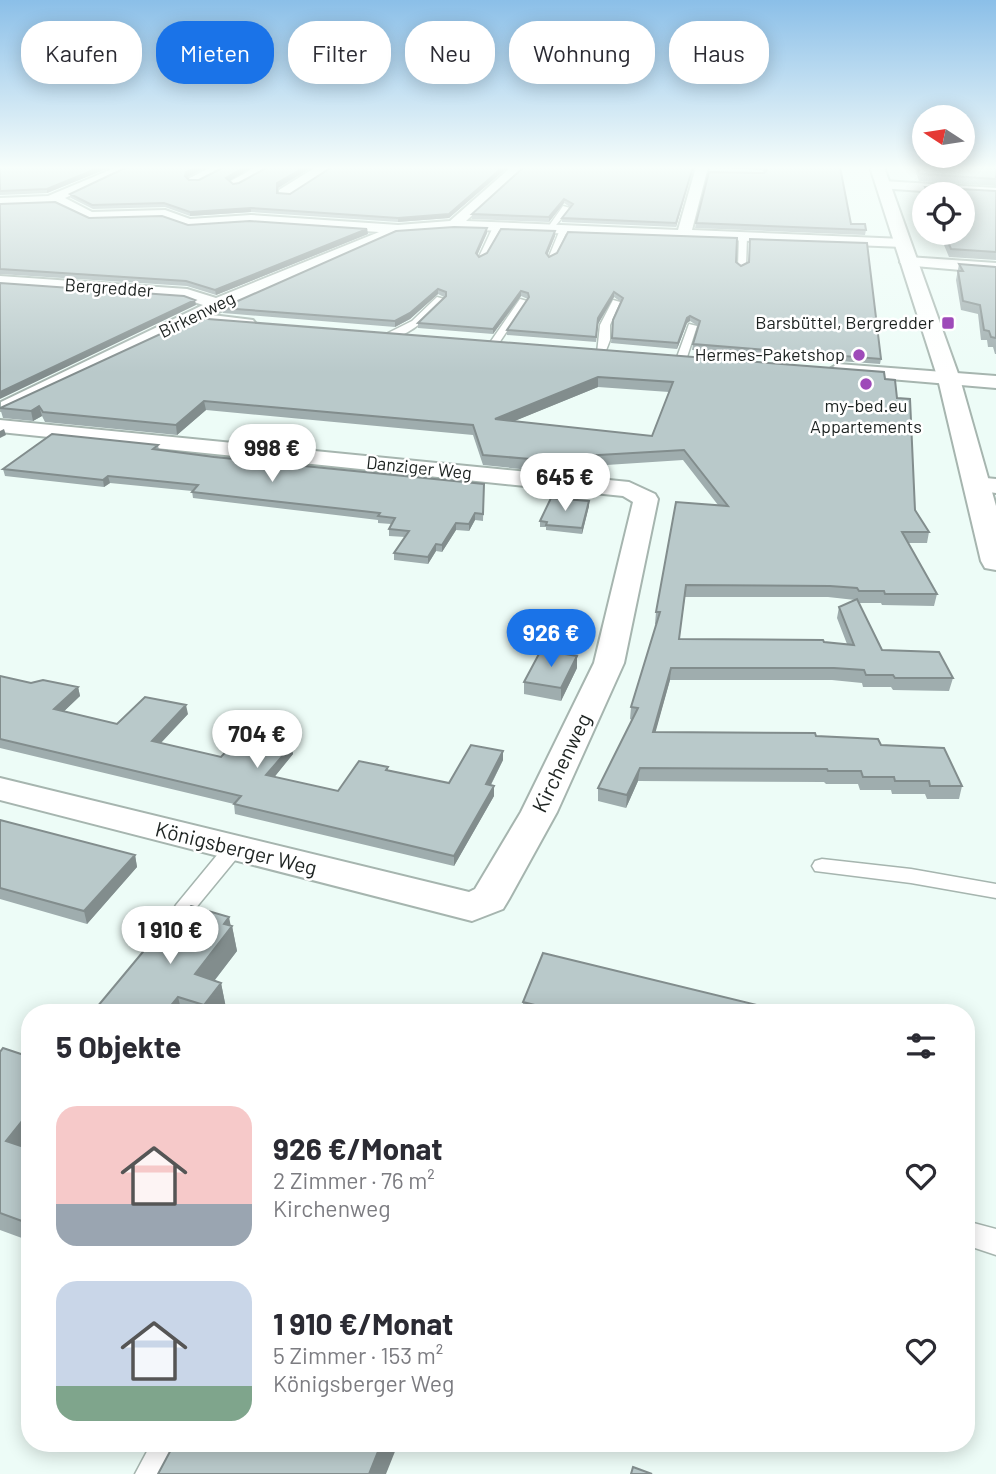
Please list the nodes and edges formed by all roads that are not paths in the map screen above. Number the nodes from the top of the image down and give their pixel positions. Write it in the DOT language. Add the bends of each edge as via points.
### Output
graph roads {
  1 [pos="381,236"];
  2 [pos="492,236"];
  3 [pos="556,236"];
  4 [pos="739,236"];
  5 [pos="743,236"];
  6 [pos="900,236"];
  7 [pos="906,253"];
  8 [pos="481,257"];
  9 [pos="551,257"];
  10 [pos="742,267"];
  11 [pos="996,268"];
  12 [pos="0,281"];
  13 [pos="440,299"];
  14 [pos="523,301"];
  15 [pos="616,302"];
  16 [pos="217,304"];
  17 [pos="194,318"];
  18 [pos="269,326"];
  19 [pos="692,326"];
  20 [pos="382,335"];
  21 [pos="422,339"];
  22 [pos="470,342"];
  23 [pos="494,344"];
  24 [pos="521,345"];
  25 [pos="601,351"];
  26 [pos="684,357"];
  27 [pos="825,369"];
  28 [pos="949,379"];
  29 [pos="996,382"];
  30 [pos="0,410"];
  31 [pos="0,426"];
  32 [pos="986,485"];
  33 [pos="629,489"];
  34 [pos="996,561"];
  35 [pos="0,789"];
  36 [pos="234,848"];
  37 [pos="822,866"];
  38 [pos="996,891"];
  39 [pos="472,907"];
  40 [pos="183,910"];
  41 [pos="975,1236"];
  42 [pos="996,1242"];
  43 [pos="163,1452"];
  44 [pos="151,1474"];
  1 -- 16 [label="street, Birkenweg"];
  2 -- 8 [label="lane"];
  3 -- 9 [label="lane"];
  4 -- 5 [label="street"];
  5 -- 7 [label="street"];
  5 -- 10 [label="lane"];
  6 -- 7 [label="street"];
  7 -- 11 [label="street"];
  7 -- 28 [label="street"];
  12 -- 16 [label="street, Bergredder" via="187,293"];
  13 -- 20 [label="lane" via="415,323"];
  14 -- 23 [label="lane"];
  15 -- 25 [label="lane" via="605,325"];
  16 -- 17 [label="street, Birkenweg"];
  17 -- 18 [label="street"];
  17 -- 30 [label="street, Birkenweg"];
  19 -- 26 [label="lane"];
  20 -- 21 [label="street"];
  22 -- 23 [label="street"];
  23 -- 24 [label="street"];
  27 -- 28 [label="street"];
  28 -- 29 [label="street"];
  28 -- 32 [label="street"];
  31 -- 33 [label="street, Danziger Weg"];
  32 -- 34 [label="street"];
  33 -- 39 [label="street, Kirchenweg" via="646,499 609,663 539,812 489,900"];
  35 -- 36 [label="street, Königsberger Weg"];
  36 -- 39 [label="street, Königsberger Weg"];
  36 -- 40 [label="lane"];
  37 -- 38 [label="lane"];
  41 -- 42 [label="lane"];
  43 -- 44 [label="lane"];
}
